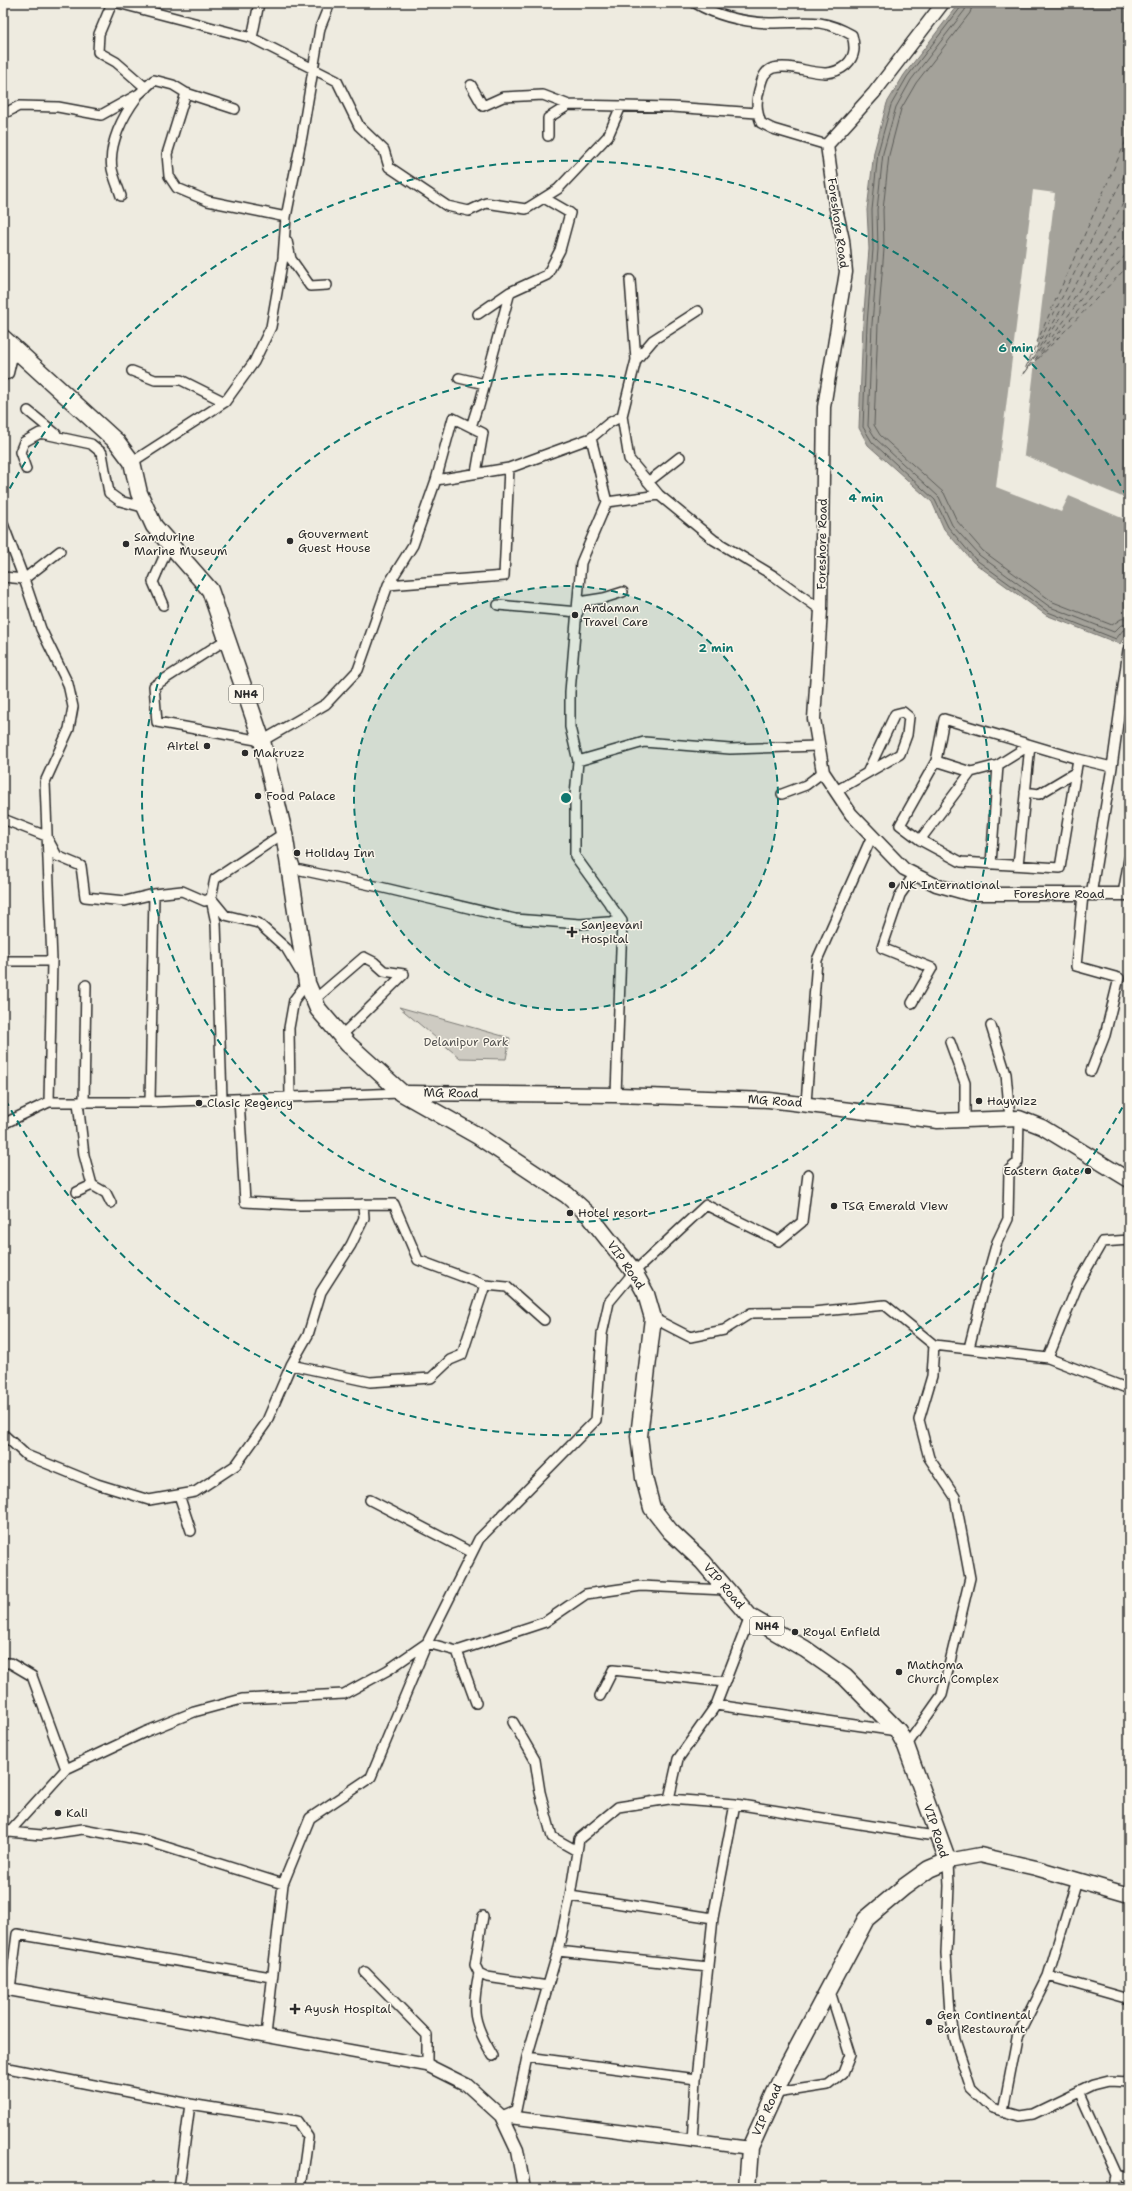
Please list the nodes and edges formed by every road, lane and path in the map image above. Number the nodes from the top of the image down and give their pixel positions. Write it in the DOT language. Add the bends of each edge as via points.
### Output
graph roads {
  1 [pos="112,3"];
  2 [pos="118,3"];
  3 [pos="259,3"];
  4 [pos="330,3"];
  5 [pos="695,3"];
  6 [pos="943,3"];
  7 [pos="252,38"];
  8 [pos="313,70"];
  9 [pos="471,85"];
  10 [pos="143,91"];
  11 [pos="186,93"];
  12 [pos="569,106"];
  13 [pos="621,106"];
  14 [pos="235,109"];
  15 [pos="757,113"];
  16 [pos="3,114"];
  17 [pos="548,136"];
  18 [pos="827,145"];
  19 [pos="121,196"];
  20 [pos="544,198"];
  21 [pos="286,217"];
  22 [pos="285,230"];
  23 [pos="630,280"];
  24 [pos="327,285"];
  25 [pos="510,292"];
  26 [pos="698,311"];
  27 [pos="478,314"];
  28 [pos="6,343"];
  29 [pos="636,360"];
  30 [pos="132,371"];
  31 [pos="5,375"];
  32 [pos="459,378"];
  33 [pos="485,384"];
  34 [pos="225,402"];
  35 [pos="28,411"];
  36 [pos="622,416"];
  37 [pos="471,427"];
  38 [pos="59,436"];
  39 [pos="591,438"];
  40 [pos="680,457"];
  41 [pos="132,462"];
  42 [pos="509,468"];
  43 [pos="26,469"];
  44 [pos="476,473"];
  45 [pos="436,480"];
  46 [pos="648,482"];
  47 [pos="659,495"];
  48 [pos="607,502"];
  49 [pos="146,508"];
  50 [pos="3,524"];
  51 [pos="170,543"];
  52 [pos="60,551"];
  53 [pos="3,577"];
  54 [pos="24,579"];
  55 [pos="388,585"];
  56 [pos="623,592"];
  57 [pos="163,605"];
  58 [pos="498,605"];
  59 [pos="578,609"];
  60 [pos="821,610"];
  61 [pos="227,639"];
  62 [pos="1128,650"];
  63 [pos="262,741"];
  64 [pos="1030,745"];
  65 [pos="818,746"];
  66 [pos="1078,760"];
  67 [pos="578,761"];
  68 [pos="936,761"];
  69 [pos="998,764"];
  70 [pos="1112,767"];
  71 [pos="823,772"];
  72 [pos="971,772"];
  73 [pos="1076,772"];
  74 [pos="867,773"];
  75 [pos="836,791"];
  76 [pos="1025,792"];
  77 [pos="782,794"];
  78 [pos="3,819"];
  79 [pos="284,833"];
  80 [pos="46,836"];
  81 [pos="872,836"];
  82 [pos="920,840"];
  83 [pos="1129,859"];
  84 [pos="991,864"];
  85 [pos="1018,865"];
  86 [pos="914,875"];
  87 [pos="154,894"];
  88 [pos="1126,894"];
  89 [pos="1087,895"];
  90 [pos="211,898"];
  91 [pos="622,921"];
  92 [pos="3,961"];
  93 [pos="52,961"];
  94 [pos="307,983"];
  95 [pos="86,985"];
  96 [pos="314,1000"];
  97 [pos="912,1003"];
  98 [pos="991,1026"];
  99 [pos="341,1036"];
  100 [pos="950,1042"];
  101 [pos="1091,1071"];
  102 [pos="402,1093"];
  103 [pos="616,1095"];
  104 [pos="290,1096"];
  105 [pos="222,1098"];
  106 [pos="238,1099"];
  107 [pos="49,1102"];
  108 [pos="81,1102"];
  109 [pos="150,1102"];
  110 [pos="806,1103"];
  111 [pos="1014,1118"];
  112 [pos="965,1119"];
  113 [pos="3,1124"];
  114 [pos="808,1174"];
  115 [pos="1129,1180"];
  116 [pos="92,1185"];
  117 [pos="77,1192"];
  118 [pos="111,1203"];
  119 [pos="362,1204"];
  120 [pos="1129,1240"];
  121 [pos="634,1272"];
  122 [pos="486,1285"];
  123 [pos="654,1318"];
  124 [pos="544,1320"];
  125 [pos="934,1345"];
  126 [pos="969,1348"];
  127 [pos="1048,1358"];
  128 [pos="291,1365"];
  129 [pos="1129,1388"];
  130 [pos="3,1434"];
  131 [pos="179,1495"];
  132 [pos="370,1500"];
  133 [pos="191,1531"];
  134 [pos="472,1553"];
  135 [pos="726,1590"];
  136 [pos="750,1617"];
  137 [pos="427,1643"];
  138 [pos="457,1651"];
  139 [pos="3,1662"];
  140 [pos="725,1682"];
  141 [pos="600,1696"];
  142 [pos="476,1703"];
  143 [pos="716,1705"];
  144 [pos="513,1722"];
  145 [pos="898,1731"];
  146 [pos="906,1746"];
  147 [pos="66,1769"];
  148 [pos="669,1800"];
  149 [pos="735,1804"];
  150 [pos="6,1833"];
  151 [pos="938,1833"];
  152 [pos="577,1851"];
  153 [pos="948,1861"];
  154 [pos="1077,1880"];
  155 [pos="284,1884"];
  156 [pos="1129,1895"];
  157 [pos="570,1896"];
  158 [pos="483,1916"];
  159 [pos="713,1918"];
  160 [pos="558,1951"];
  161 [pos="708,1967"];
  162 [pos="365,1972"];
  163 [pos="480,1973"];
  164 [pos="1048,1976"];
  165 [pos="271,1977"];
  166 [pos="548,1986"];
  167 [pos="6,1988"];
  168 [pos="829,1988"];
  169 [pos="1129,1999"];
  170 [pos="266,2035"];
  171 [pos="493,2056"];
  172 [pos="527,2057"];
  173 [pos="427,2065"];
  174 [pos="3,2067"];
  175 [pos="696,2079"];
  176 [pos="1129,2082"];
  177 [pos="1079,2091"];
  178 [pos="776,2093"];
  179 [pos="190,2104"];
  180 [pos="1003,2112"];
  181 [pos="501,2116"];
  182 [pos="692,2141"];
  183 [pos="750,2148"];
  184 [pos="1117,2175"];
  185 [pos="1129,2178"];
  186 [pos="179,2188"];
  187 [pos="301,2188"];
  188 [pos="524,2188"];
  189 [pos="747,2188"];
  190 [pos="1115,2188"];
  1 -- 10 [label="street" via="100,34 98,52 116,62"];
  2 -- 7 [label="street"];
  3 -- 7 [label="street"];
  4 -- 8 [label="street" via="320,28"];
  5 -- 15 [label="street" via="739,20 769,23 812,21 835,25 852,35 855,46 852,60 838,72 821,74 772,68 763,76 756,99"];
  6 -- 18 [label="main road" via="874,93"];
  7 -- 8 [label="street"];
  8 -- 20 [label="street" via="337,81 359,126 384,150 389,167 447,206 469,211 486,204 526,209"];
  8 -- 21 [label="street"];
  9 -- 12 [label="street" via="483,106 502,97 544,95"];
  10 -- 11 [label="street" via="154,80 173,85"];
  10 -- 16 [label="street" via="101,115 58,107 19,106"];
  10 -- 19 [label="street" via="124,114 112,150 112,169"];
  11 -- 14 [label="street"];
  11 -- 21 [label="street" via="167,154 169,176 178,188 208,201"];
  12 -- 13 [label="street"];
  12 -- 17 [label="street" via="548,118"];
  13 -- 15 [label="street"];
  13 -- 20 [label="street" via="608,136 558,189"];
  15 -- 18 [label="street" via="761,122 773,129"];
  18 -- 60 [label="main road, Foreshore Road" via="846,272 824,407"];
  20 -- 25 [label="street" via="570,213 560,250 547,275"];
  21 -- 22 [label="street"];
  22 -- 24 [label="street" via="291,259 310,286"];
  22 -- 34 [label="street" via="283,258 271,327 254,362"];
  23 -- 29 [label="street"];
  25 -- 27 [label="street"];
  25 -- 33 [label="street"];
  26 -- 29 [label="street" via="653,340"];
  28 -- 31 [label="main road"];
  28 -- 41 [label="highway, NH4" via="117,442"];
  29 -- 36 [label="street"];
  30 -- 34 [label="street" via="155,380 181,380"];
  32 -- 33 [label="street"];
  33 -- 37 [label="street"];
  34 -- 41 [label="street"];
  35 -- 38 [label="street"];
  36 -- 39 [label="street"];
  36 -- 46 [label="street" via="629,459"];
  37 -- 44 [label="street" via="483,433"];
  37 -- 45 [label="street" via="453,418"];
  38 -- 43 [label="street" via="40,433 24,442 20,452"];
  38 -- 49 [label="street" via="91,444 102,453 110,493 120,501"];
  39 -- 42 [label="street"];
  39 -- 48 [label="street"];
  40 -- 46 [label="street"];
  41 -- 49 [label="highway, NH4" via="139,493"];
  42 -- 44 [label="street"];
  42 -- 55 [label="street" via="504,576"];
  44 -- 45 [label="street"];
  45 -- 55 [label="street" via="413,545"];
  46 -- 47 [label="street"];
  47 -- 48 [label="street"];
  47 -- 60 [label="street" via="714,540 774,576"];
  48 -- 59 [label="street" via="581,563"];
  49 -- 51 [label="highway, NH4" via="154,526"];
  50 -- 54 [label="street"];
  51 -- 57 [label="street" via="153,582"];
  51 -- 61 [label="highway, NH4" via="210,590"];
  52 -- 54 [label="street"];
  53 -- 54 [label="street"];
  54 -- 80 [label="street" via="41,629 68,684 73,707 69,729 45,782"];
  55 -- 63 [label="street" via="358,670 326,704"];
  56 -- 59 [label="street" via="585,601"];
  58 -- 59 [label="street"];
  59 -- 67 [label="street" via="570,692 570,727"];
  60 -- 65 [label="main road, Foreshore Road" via="814,719"];
  61 -- 63 [label="highway, NH4"];
  61 -- 63 [label="street" via="154,686 157,722"];
  62 -- 70 [label="street"];
  63 -- 79 [label="highway, NH4"];
  64 -- 66 [label="street"];
  64 -- 68 [label="street" via="944,719"];
  64 -- 69 [label="street"];
  64 -- 76 [label="street"];
  65 -- 67 [label="street" via="730,749 644,742"];
  65 -- 71 [label="main road, Foreshore Road"];
  66 -- 70 [label="street"];
  66 -- 73 [label="street"];
  67 -- 91 [label="street" via="575,856"];
  68 -- 72 [label="street"];
  68 -- 82 [label="street" via="900,824"];
  69 -- 72 [label="street"];
  69 -- 84 [label="street"];
  70 -- 89 [label="street"];
  71 -- 75 [label="main road, Foreshore Road"];
  71 -- 77 [label="street" via="806,785"];
  72 -- 82 [label="street"];
  73 -- 76 [label="street" via="1039,794"];
  73 -- 85 [label="street" via="1060,868"];
  74 -- 74 [label="street" via="900,754 907,735 909,717 903,712 895,714"];
  74 -- 75 [label="street"];
  75 -- 81 [label="main road, Foreshore Road" via="851,814"];
  76 -- 85 [label="street"];
  78 -- 80 [label="street"];
  79 -- 90 [label="street" via="215,879"];
  79 -- 91 [label="street" via="296,869 515,919 580,924"];
  79 -- 94 [label="highway, NH4"];
  80 -- 87 [label="street" via="57,856 81,866 85,897 125,901"];
  80 -- 93 [label="street"];
  81 -- 86 [label="main road, Foreshore Road" via="904,870"];
  81 -- 110 [label="street" via="816,960"];
  82 -- 84 [label="street" via="961,862"];
  83 -- 88 [label="street"];
  84 -- 85 [label="street"];
  86 -- 89 [label="main road, Foreshore Road" via="936,885 968,894"];
  86 -- 97 [label="street" via="900,895 882,948 932,968"];
  87 -- 90 [label="street" via="182,891 205,901"];
  87 -- 109 [label="street"];
  88 -- 89 [label="main road, Foreshore Road"];
  89 -- 101 [label="street" via="1076,966 1119,978 1105,1035"];
  90 -- 94 [label="street" via="225,915 258,923 286,948"];
  90 -- 105 [label="street" via="216,923"];
  91 -- 103 [label="street"];
  92 -- 93 [label="street"];
  93 -- 107 [label="street"];
  94 -- 96 [label="highway, NH4"];
  94 -- 104 [label="street" via="294,1000 289,1028"];
  95 -- 108 [label="street"];
  96 -- 99 [label="highway, NH4" via="318,1009"];
  96 -- 99 [label="street" via="364,957 384,971 404,974"];
  98 -- 111 [label="street" via="1006,1074"];
  99 -- 102 [label="highway, NH4"];
  100 -- 112 [label="street" via="966,1083"];
  102 -- 103 [label="main road, MG Road"];
  102 -- 104 [label="street"];
  102 -- 121 [label="highway, VIP Road / NH4" via="478,1136 567,1195 589,1215"];
  103 -- 110 [label="main road, MG Road"];
  104 -- 106 [label="street"];
  105 -- 106 [label="street"];
  105 -- 109 [label="street"];
  106 -- 119 [label="street" via="245,1202 300,1205"];
  107 -- 108 [label="street"];
  107 -- 113 [label="street"];
  108 -- 109 [label="street"];
  108 -- 116 [label="street" via="84,1155"];
  110 -- 112 [label="main road, MG Road" via="938,1121"];
  111 -- 112 [label="main road, MG Road"];
  111 -- 115 [label="main road, MG Road" via="1042,1127"];
  111 -- 126 [label="street" via="1018,1162 1009,1170 1008,1219 990,1265"];
  114 -- 121 [label="street" via="802,1222 779,1241 706,1205"];
  116 -- 117 [label="street"];
  116 -- 118 [label="street" via="106,1192"];
  119 -- 122 [label="street" via="394,1204 418,1260"];
  119 -- 128 [label="street" via="364,1218 351,1245 321,1292 308,1335"];
  120 -- 127 [label="street" via="1102,1242 1078,1284"];
  121 -- 123 [label="highway, VIP Road / NH4" via="646,1294"];
  121 -- 134 [label="street" via="609,1302 602,1334 596,1420 479,1539"];
  122 -- 124 [label="street" via="506,1287"];
  122 -- 128 [label="street" via="462,1355 450,1360 430,1378 370,1382"];
  123 -- 125 [label="street" via="690,1337 724,1330 751,1313 813,1312 885,1305"];
  123 -- 135 [label="highway, VIP Road / NH4" via="639,1436 644,1478 652,1508 670,1531 703,1562"];
  125 -- 126 [label="street"];
  125 -- 146 [label="street" via="932,1376 919,1420 929,1458 955,1497 970,1578 942,1695"];
  126 -- 127 [label="street"];
  127 -- 129 [label="street"];
  128 -- 131 [label="street" via="266,1423 236,1465 195,1492"];
  130 -- 131 [label="street" via="26,1455 97,1484 149,1500"];
  131 -- 133 [label="street"];
  132 -- 134 [label="street"];
  134 -- 137 [label="street"];
  135 -- 136 [label="highway, VIP Road / NH4"];
  135 -- 138 [label="street" via="640,1586 586,1594 545,1622"];
  136 -- 140 [label="street"];
  136 -- 145 [label="highway, VIP Road / NH4" via="805,1649 845,1677"];
  137 -- 138 [label="street"];
  137 -- 147 [label="street" via="388,1670 344,1694 242,1699 194,1712"];
  137 -- 155 [label="street" via="371,1777 310,1818"];
  138 -- 142 [label="street"];
  139 -- 147 [label="street" via="32,1676"];
  140 -- 141 [label="street" via="613,1670"];
  140 -- 143 [label="street"];
  143 -- 145 [label="street"];
  143 -- 148 [label="street" via="678,1759"];
  144 -- 152 [label="street" via="535,1760 540,1792 552,1837"];
  145 -- 146 [label="highway, VIP Road / NH4"];
  146 -- 151 [label="highway, VIP Road / NH4"];
  147 -- 150 [label="street"];
  148 -- 149 [label="street"];
  148 -- 152 [label="street" via="618,1807 579,1839"];
  149 -- 151 [label="street" via="928,1835"];
  149 -- 159 [label="street"];
  150 -- 155 [label="street" via="41,1835 83,1828 147,1840"];
  151 -- 153 [label="highway, VIP Road / NH4"];
  152 -- 157 [label="street"];
  153 -- 154 [label="main road" via="980,1856"];
  153 -- 168 [label="highway, VIP Road" via="929,1869 904,1886 866,1919"];
  153 -- 180 [label="street" via="946,1953 950,2013 955,2040 971,2088 992,2108"];
  154 -- 156 [label="main road"];
  154 -- 164 [label="street"];
  155 -- 165 [label="street"];
  157 -- 159 [label="street"];
  157 -- 160 [label="street"];
  158 -- 163 [label="street" via="475,1965"];
  159 -- 161 [label="street"];
  160 -- 161 [label="street"];
  160 -- 166 [label="street"];
  161 -- 175 [label="street"];
  162 -- 173 [label="street" via="427,2035"];
  163 -- 166 [label="street" via="487,1977"];
  163 -- 171 [label="street" via="474,2015 480,2035"];
  164 -- 169 [label="street"];
  164 -- 180 [label="street" via="1017,2038"];
  165 -- 167 [label="street" via="17,1934"];
  165 -- 170 [label="street"];
  166 -- 172 [label="street"];
  167 -- 170 [label="main road"];
  168 -- 178 [label="highway, VIP Road"];
  168 -- 178 [label="street" via="850,2055 844,2073 828,2085"];
  170 -- 173 [label="main road"];
  172 -- 175 [label="street"];
  172 -- 181 [label="street" via="516,2110"];
  173 -- 181 [label="main road" via="468,2085"];
  174 -- 179 [label="street"];
  175 -- 182 [label="street"];
  176 -- 177 [label="street" via="1109,2081"];
  177 -- 180 [label="street" via="1033,2114 1020,2116"];
  177 -- 184 [label="street"];
  178 -- 183 [label="highway, VIP Road"];
  179 -- 186 [label="street"];
  179 -- 187 [label="street" via="297,2122 308,2137"];
  181 -- 182 [label="main road"];
  181 -- 188 [label="main road" via="517,2150"];
  182 -- 183 [label="main road"];
  183 -- 189 [label="highway, VIP Road"];
  184 -- 185 [label="street"];
  184 -- 190 [label="street"];
}
